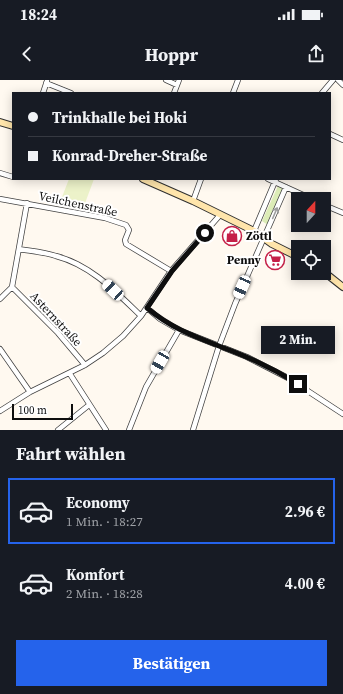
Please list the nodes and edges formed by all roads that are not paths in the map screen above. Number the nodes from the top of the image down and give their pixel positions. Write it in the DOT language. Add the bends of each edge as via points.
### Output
graph roads {
  1 [pos="166,80"];
  2 [pos="238,80"];
  3 [pos="333,80"];
  4 [pos="338,80"];
  5 [pos="46,81"];
  6 [pos="178,82"];
  7 [pos="343,85"];
  8 [pos="43,92"];
  9 [pos="69,92"];
  10 [pos="174,92"];
  11 [pos="233,92"];
  12 [pos="323,92"];
  13 [pos="0,122"];
  14 [pos="12,126"];
  15 [pos="331,134"];
  16 [pos="343,140"];
  17 [pos="0,173"];
  18 [pos="12,177"];
  19 [pos="145,180"];
  20 [pos="201,180"];
  21 [pos="275,180"];
  22 [pos="286,187"];
  23 [pos="297,192"];
  24 [pos="0,199"];
  25 [pos="193,201"];
  26 [pos="27,203"];
  27 [pos="331,208"];
  28 [pos="343,213"];
  29 [pos="220,215"];
  30 [pos="254,231"];
  31 [pos="264,238"];
  32 [pos="19,249"];
  33 [pos="291,253"];
  34 [pos="172,271"];
  35 [pos="331,278"];
  36 [pos="12,287"];
  37 [pos="343,287"];
  38 [pos="0,299"];
  39 [pos="147,308"];
  40 [pos="141,316"];
  41 [pos="179,330"];
  42 [pos="220,346"];
  43 [pos="0,349"];
  44 [pos="84,366"];
  45 [pos="70,374"];
  46 [pos="30,392"];
  47 [pos="89,405"];
  48 [pos="0,411"];
  49 [pos="343,414"];
  50 [pos="58,430"];
  51 [pos="106,430"];
  52 [pos="129,430"];
  53 [pos="193,430"];
  1 -- 6 [label="street"];
  2 -- 11 [label="street"];
  3 -- 12 [label="street"];
  4 -- 7 [label="street"];
  5 -- 8 [label="street"];
  5 -- 9 [label="street"];
  6 -- 10 [label="street"];
  13 -- 14 [label="street"];
  15 -- 16 [label="street"];
  17 -- 18 [label="street"];
  19 -- 25 [label="street"];
  20 -- 25 [label="street"];
  21 -- 22 [label="street"];
  21 -- 30 [label="street"];
  22 -- 23 [label="street"];
  31 -- 22 [label="street, one-way"];
  24 -- 26 [label="street, Veilchenstraße"];
  25 -- 29 [label="street"];
  26 -- 32 [label="street"];
  26 -- 34 [label="street, Veilchenstraße" via="105,218 126,225 129,230 126,244"];
  27 -- 28 [label="street"];
  29 -- 30 [label="street"];
  29 -- 34 [label="street"];
  30 -- 31 [label="street"];
  31 -- 33 [label="street"];
  31 -- 42 [label="street" via="236,301"];
  32 -- 36 [label="street"];
  32 -- 40 [label="street" via="56,256 86,268"];
  34 -- 39 [label="street"];
  35 -- 37 [label="street"];
  36 -- 38 [label="street"];
  36 -- 44 [label="street, Asternstraße" via="53,328"];
  39 -- 40 [label="street"];
  39 -- 41 [label="street"];
  40 -- 44 [label="street" via="123,336"];
  41 -- 42 [label="street"];
  41 -- 52 [label="street" via="146,387"];
  42 -- 49 [label="street" via="282,374"];
  42 -- 53 [label="street"];
  43 -- 46 [label="street"];
  44 -- 45 [label="street"];
  45 -- 46 [label="street"];
  45 -- 47 [label="street"];
  46 -- 48 [label="street"];
  47 -- 50 [label="street"];
  47 -- 51 [label="street"];
}
